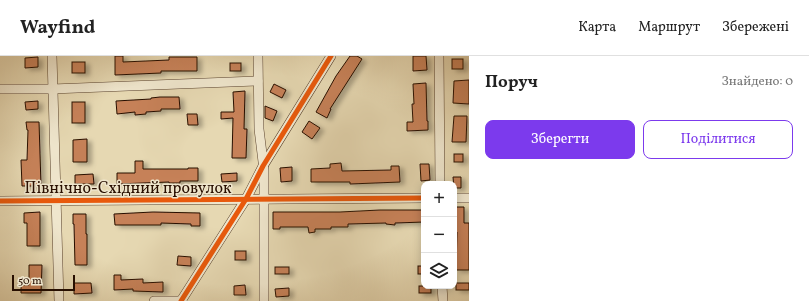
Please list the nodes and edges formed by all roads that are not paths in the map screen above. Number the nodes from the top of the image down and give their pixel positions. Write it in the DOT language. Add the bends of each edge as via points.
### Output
graph roads {
  1 [pos="52,56"];
  2 [pos="258,56"];
  3 [pos="331,56"];
  4 [pos="439,56"];
  5 [pos="258,81"];
  6 [pos="0,89"];
  7 [pos="52,89"];
  8 [pos="263,166"];
  9 [pos="440,181"];
  10 [pos="421,198"];
  11 [pos="457,198"];
  12 [pos="469,198"];
  13 [pos="246,199"];
  14 [pos="264,199"];
  15 [pos="0,201"];
  16 [pos="55,201"];
  17 [pos="442,289"];
  18 [pos="59,301"];
  19 [pos="154,301"];
  20 [pos="182,301"];
  21 [pos="264,301"];
  22 [pos="443,301"];
  1 -- 7 [label="street"];
  2 -- 5 [label="street"];
  3 -- 8 [label="street"];
  4 -- 9 [label="street"];
  5 -- 7 [label="street"];
  5 -- 8 [label="street"];
  6 -- 7 [label="street"];
  7 -- 16 [label="street"];
  8 -- 13 [label="street"];
  8 -- 14 [label="street"];
  10 -- 14 [label="street, Північно-Східний провулок"];
  11 -- 12 [label="street"];
  13 -- 14 [label="street, Північно-Східний провулок"];
  13 -- 16 [label="street, Північно-Східний провулок"];
  13 -- 20 [label="street"];
  14 -- 21 [label="street"];
  15 -- 16 [label="street, Північно-Східний провулок"];
  16 -- 18 [label="street"];
  17 -- 22 [label="street"];
  19 -- 20 [label="street"];
}
